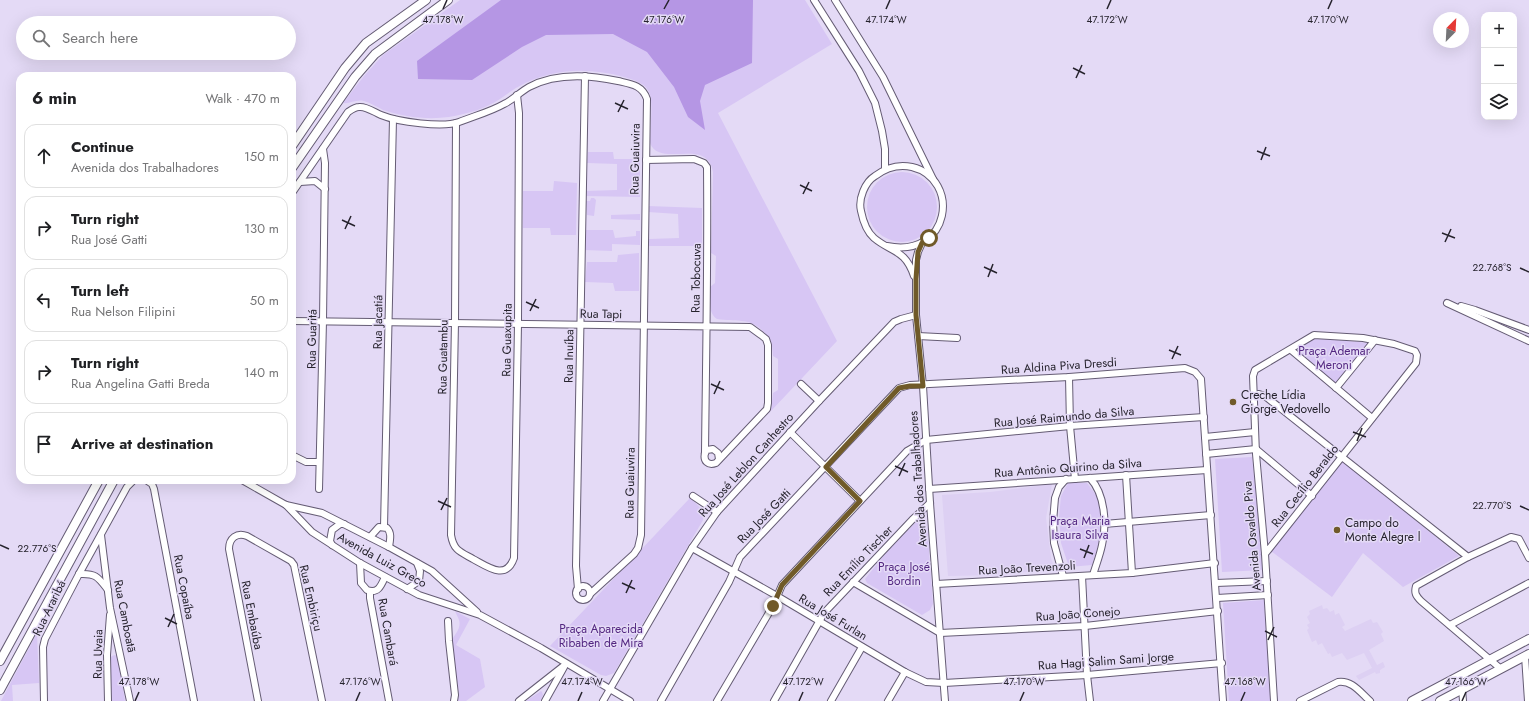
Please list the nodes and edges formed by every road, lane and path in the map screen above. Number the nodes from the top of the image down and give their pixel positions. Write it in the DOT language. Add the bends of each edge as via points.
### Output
graph roads {
  1 [pos="426,0"];
  2 [pos="448,0"];
  3 [pos="814,0"];
  4 [pos="835,0"];
  5 [pos="585,76"];
  6 [pos="517,95"];
  7 [pos="392,119"];
  8 [pos="456,123"];
  9 [pos="296,140"];
  10 [pos="323,149"];
  11 [pos="646,160"];
  12 [pos="296,162"];
  13 [pos="885,169"];
  14 [pos="934,180"];
  15 [pos="300,182"];
  16 [pos="296,188"];
  17 [pos="325,189"];
  18 [pos="922,243"];
  19 [pos="887,246"];
  20 [pos="916,279"];
  21 [pos="916,315"];
  22 [pos="296,321"];
  23 [pos="324,321"];
  24 [pos="389,322"];
  25 [pos="455,322"];
  26 [pos="518,324"];
  27 [pos="580,324"];
  28 [pos="644,326"];
  29 [pos="706,326"];
  30 [pos="1529,330"];
  31 [pos="918,336"];
  32 [pos="957,338"];
  33 [pos="1375,340"];
  34 [pos="1529,342"];
  35 [pos="1290,350"];
  36 [pos="1069,377"];
  37 [pos="801,384"];
  38 [pos="923,386"];
  39 [pos="1336,388"];
  40 [pos="1254,395"];
  41 [pos="819,401"];
  42 [pos="1204,417"];
  43 [pos="1372,418"];
  44 [pos="1070,426"];
  45 [pos="790,432"];
  46 [pos="1255,432"];
  47 [pos="1205,437"];
  48 [pos="926,440"];
  49 [pos="1256,449"];
  50 [pos="705,453"];
  51 [pos="1206,454"];
  52 [pos="296,457"];
  53 [pos="1342,457"];
  54 [pos="719,459"];
  55 [pos="319,462"];
  56 [pos="826,467"];
  57 [pos="1207,470"];
  58 [pos="1126,475"];
  59 [pos="1090,478"];
  60 [pos="1066,479"];
  61 [pos="1075,479"];
  62 [pos="97,484"];
  63 [pos="112,484"];
  64 [pos="130,484"];
  65 [pos="152,484"];
  66 [pos="249,484"];
  67 [pos="929,488"];
  68 [pos="319,489"];
  69 [pos="693,496"];
  70 [pos="1312,496"];
  71 [pos="860,501"];
  72 [pos="930,503"];
  73 [pos="286,505"];
  74 [pos="716,512"];
  75 [pos="1211,515"];
  76 [pos="1129,522"];
  77 [pos="346,524"];
  78 [pos="1104,524"];
  79 [pos="384,527"];
  80 [pos="101,535"];
  81 [pos="235,536"];
  82 [pos="370,537"];
  83 [pos="333,546"];
  84 [pos="389,547"];
  85 [pos="692,548"];
  86 [pos="1265,554"];
  87 [pos="1468,557"];
  88 [pos="1529,558"];
  89 [pos="360,563"];
  90 [pos="417,563"];
  91 [pos="1215,563"];
  92 [pos="493,570"];
  93 [pos="734,571"];
  94 [pos="1132,573"];
  95 [pos="79,574"];
  96 [pos="1093,575"];
  97 [pos="1063,576"];
  98 [pos="1082,576"];
  99 [pos="385,577"];
  100 [pos="1267,581"];
  101 [pos="853,582"];
  102 [pos="1216,582"];
  103 [pos="1529,583"];
  104 [pos="936,584"];
  105 [pos="407,589"];
  106 [pos="578,589"];
  107 [pos="108,590"];
  108 [pos="370,591"];
  109 [pos="590,594"];
  110 [pos="1268,595"];
  111 [pos="777,596"];
  112 [pos="1217,598"];
  113 [pos="110,608"];
  114 [pos="1218,611"];
  115 [pos="480,615"];
  116 [pos="448,622"];
  117 [pos="819,622"];
  118 [pos="1450,625"];
  119 [pos="1084,626"];
  120 [pos="940,633"];
  121 [pos="1529,639"];
  122 [pos="862,647"];
  123 [pos="121,652"];
  124 [pos="107,655"];
  125 [pos="1527,655"];
  126 [pos="1490,660"];
  127 [pos="0,661"];
  128 [pos="1222,663"];
  129 [pos="566,664"];
  130 [pos="1501,669"];
  131 [pos="905,672"];
  132 [pos="1087,675"];
  133 [pos="944,683"];
  134 [pos="538,686"];
  135 [pos="1462,689"];
  136 [pos="0,690"];
  137 [pos="610,690"];
  138 [pos="44,701"];
  139 [pos="108,701"];
  140 [pos="130,701"];
  141 [pos="194,701"];
  142 [pos="258,701"];
  143 [pos="322,701"];
  144 [pos="389,701"];
  145 [pos="454,701"];
  146 [pos="519,701"];
  147 [pos="545,701"];
  148 [pos="603,701"];
  149 [pos="630,701"];
  150 [pos="661,701"];
  151 [pos="717,701"];
  152 [pos="774,701"];
  153 [pos="831,701"];
  154 [pos="888,701"];
  155 [pos="945,701"];
  156 [pos="1090,701"];
  157 [pos="1223,701"];
  158 [pos="1274,701"];
  159 [pos="1300,701"];
  160 [pos="1370,701"];
  161 [pos="1412,701"];
  162 [pos="1440,701"];
  163 [pos="1463,701"];
  164 [pos="1528,701"];
  1 -- 9 [label="main road" via="366,43 345,68"];
  2 -- 12 [label="main road" via="375,54 355,76"];
  3 -- 13 [label="street" via="859,71 875,103 885,149"];
  4 -- 14 [label="street" via="883,77"];
  5 -- 6 [label="street, Rua Guaiuvira" via="545,81"];
  5 -- 11 [label="street, Rua Guaiuvira" via="630,83 638,86 645,94"];
  5 -- 27 [label="street, Rua Inuíba"];
  6 -- 8 [label="street, Rua Guaiuvira" via="505,104"];
  6 -- 26 [label="street, Rua Guaxupita"];
  7 -- 8 [label="street, Rua Guaiuvira"];
  7 -- 10 [label="street, Rua Guaiuvira" via="365,108 353,109 348,112"];
  7 -- 24 [label="street, Rua Jacatiá"];
  8 -- 25 [label="street, Rua Guatambu"];
  10 -- 15 [label="street, Rua Guaiuvira"];
  10 -- 17 [label="street, Rua Guaritá"];
  11 -- 28 [label="street, Rua Guaiuvira"];
  11 -- 29 [label="street, Rua Tobocuva" via="694,159 704,163 707,168"];
  13 -- 14 [label="street" via="902,165 919,169"];
  13 -- 19 [label="street" via="871,178 863,192 860,208 864,224 873,237"];
  14 -- 18 [label="street" via="941,192 941,220 935,232"];
  15 -- 16 [label="street, Rua Guaiuvira"];
  15 -- 17 [label="street" via="315,181"];
  17 -- 23 [label="street, Rua Guaritá"];
  18 -- 19 [label="street" via="905,248"];
  18 -- 20 [label="street, Avenida dos Trabalhadores" via="916,260"];
  19 -- 20 [label="street, Avenida dos Trabalhadores" via="908,261"];
  20 -- 21 [label="street, Avenida dos Trabalhadores"];
  21 -- 31 [label="street, Avenida dos Trabalhadores"];
  21 -- 41 [label="street, Rua José Leblon Canhestro" via="894,322"];
  22 -- 23 [label="street, Rua Tapi"];
  23 -- 24 [label="street, Rua Tapi"];
  23 -- 55 [label="street, Rua Guaritá"];
  24 -- 25 [label="street, Rua Tapi"];
  24 -- 79 [label="street, Rua Jacatiá"];
  25 -- 26 [label="street, Rua Tapi"];
  25 -- 92 [label="street, Rua Guatambu" via="452,543 458,550"];
  26 -- 27 [label="street, Rua Tapi"];
  26 -- 92 [label="street, Rua Guaxupita" via="514,558 506,569"];
  27 -- 28 [label="street, Rua Tapi"];
  27 -- 106 [label="street, Rua Inuíba" via="576,566"];
  28 -- 29 [label="street, Rua Tapi"];
  28 -- 109 [label="street, Rua Guaiuvira" via="640,543 634,554"];
  29 -- 50 [label="street, Rua Tobocuva"];
  29 -- 54 [label="street, Rua Tapi" via="750,328 761,334 768,345 767,409"];
  30 -- 34 [label="street" via="1475,310 1447,303"];
  31 -- 32 [label="street"];
  31 -- 38 [label="street, Avenida dos Trabalhadores"];
  33 -- 35 [label="street" via="1314,336"];
  33 -- 39 [label="street"];
  33 -- 43 [label="street, Rua Cecílio Beraldo" via="1411,349 1417,355 1416,364"];
  35 -- 39 [label="street"];
  35 -- 40 [label="street, Avenida Osvaldo Piva" via="1255,370"];
  36 -- 38 [label="street, Rua Aldina Piva Dresdi"];
  36 -- 42 [label="street, Rua Aldina Piva Dresdi" via="1185,368 1196,372 1201,379"];
  36 -- 44 [label="street"];
  37 -- 41 [label="street"];
  38 -- 48 [label="street, Avenida dos Trabalhadores"];
  38 -- 56 [label="street, Rua José Gatti" via="899,388"];
  39 -- 43 [label="street"];
  40 -- 46 [label="street, Avenida Osvaldo Piva"];
  40 -- 53 [label="street" via="1265,396"];
  41 -- 45 [label="street, Rua José Leblon Canhestro"];
  42 -- 44 [label="street, Rua José Raimundo da Silva"];
  42 -- 47 [label="street"];
  43 -- 53 [label="street, Rua Cecílio Beraldo"];
  44 -- 48 [label="street, Rua José Raimundo da Silva"];
  44 -- 61 [label="street"];
  45 -- 56 [label="street"];
  45 -- 74 [label="street, Rua José Leblon Canhestro"];
  46 -- 47 [label="street"];
  46 -- 49 [label="street, Avenida Osvaldo Piva"];
  47 -- 51 [label="street"];
  48 -- 67 [label="street, Avenida dos Trabalhadores"];
  48 -- 71 [label="street" via="907,450"];
  49 -- 51 [label="street"];
  49 -- 70 [label="street"];
  49 -- 86 [label="street, Avenida Osvaldo Piva"];
  50 -- 54 [label="street" via="714,449"];
  50 -- 54 [label="street" via="705,461 708,464 716,463"];
  51 -- 57 [label="street"];
  52 -- 55 [label="street" via="306,462"];
  53 -- 70 [label="street, Rua Cecílio Beraldo"];
  53 -- 87 [label="street"];
  55 -- 68 [label="street, Rua Guaritá"];
  56 -- 71 [label="street"];
  56 -- 93 [label="street, Rua José Gatti" via="740,557"];
  57 -- 58 [label="street, Rua Antônio Quirino da Silva"];
  57 -- 75 [label="street"];
  58 -- 59 [label="street, Rua Antônio Quirino da Silva"];
  58 -- 76 [label="street"];
  59 -- 61 [label="street, Rua Antônio Quirino da Silva"];
  59 -- 78 [label="street" via="1101,498"];
  60 -- 61 [label="street, Rua Antônio Quirino da Silva"];
  60 -- 67 [label="street, Rua Antônio Quirino da Silva"];
  60 -- 97 [label="street" via="1059,487 1055,498 1053,527 1054,543"];
  62 -- 127 [label="main road"];
  63 -- 136 [label="main road"];
  64 -- 80 [label="street, Rua Araribá"];
  65 -- 141 [label="street, Rua Copaíba"];
  66 -- 73 [label="street, Avenida Luiz Greco"];
  67 -- 72 [label="street, Avenida dos Trabalhadores"];
  69 -- 74 [label="street"];
  70 -- 86 [label="street, Rua Cecílio Beraldo"];
  71 -- 111 [label="street" via="782,585"];
  72 -- 101 [label="street, Rua Emílio Tischer"];
  72 -- 104 [label="street, Avenida dos Trabalhadores"];
  73 -- 77 [label="street, Avenida Luiz Greco" via="322,513"];
  73 -- 83 [label="street, Avenida Luiz Greco" via="312,532"];
  74 -- 85 [label="street, Rua José Leblon Canhestro"];
  75 -- 76 [label="street"];
  75 -- 91 [label="street"];
  76 -- 78 [label="street"];
  76 -- 94 [label="street"];
  77 -- 82 [label="street, Avenida Luiz Greco"];
  77 -- 83 [label="street" via="340,524 332,530 330,541"];
  78 -- 96 [label="street" via="1102,545"];
  79 -- 82 [label="street" via="377,528"];
  79 -- 84 [label="street, Rua Jacatiá" via="390,532"];
  80 -- 95 [label="street, Rua Araribá"];
  80 -- 107 [label="street, Rua Camboatã"];
  81 -- 142 [label="street, Rua Embaúba" via="230,541 229,549"];
  81 -- 143 [label="street, Rua Embiriçu" via="247,536 294,565"];
  82 -- 84 [label="street, Avenida Luiz Greco"];
  83 -- 89 [label="street, Avenida Luiz Greco"];
  84 -- 90 [label="street, Avenida Luiz Greco"];
  85 -- 93 [label="street, Rua José Furlan"];
  85 -- 137 [label="street, Rua José Leblon Canhestro"];
  86 -- 100 [label="street, Avenida Osvaldo Piva"];
  87 -- 88 [label="street" via="1511,537 1519,539"];
  87 -- 118 [label="street" via="1416,586 1416,596"];
  89 -- 99 [label="street, Avenida Luiz Greco"];
  89 -- 108 [label="street" via="362,586"];
  90 -- 105 [label="street" via="420,571 419,581"];
  90 -- 115 [label="street, Avenida Luiz Greco" via="432,571"];
  91 -- 94 [label="street, Rua João Trevenzoli"];
  91 -- 102 [label="street"];
  93 -- 111 [label="street, Rua José Furlan"];
  93 -- 150 [label="street, Rua José Gatti"];
  94 -- 96 [label="street, Rua João Trevenzoli"];
  95 -- 107 [label="street, Rua Araribá" via="88,573 97,577"];
  95 -- 138 [label="street, Rua Araribá" via="45,639"];
  96 -- 98 [label="street, Rua João Trevenzoli"];
  97 -- 98 [label="street, Rua João Trevenzoli"];
  97 -- 104 [label="street, Rua João Trevenzoli"];
  98 -- 119 [label="street"];
  99 -- 105 [label="street, Avenida Luiz Greco"];
  99 -- 108 [label="street" via="379,589"];
  100 -- 102 [label="street"];
  100 -- 110 [label="street, Avenida Osvaldo Piva"];
  101 -- 117 [label="street, Rua Emílio Tischer" via="824,612"];
  101 -- 120 [label="street"];
  102 -- 112 [label="street"];
  103 -- 118 [label="street"];
  104 -- 120 [label="street, Avenida dos Trabalhadores"];
  105 -- 115 [label="street, Avenida Luiz Greco"];
  106 -- 109 [label="street" via="586,587"];
  106 -- 109 [label="street" via="576,593 580,600 585,600"];
  107 -- 113 [label="street, Rua Camboatã"];
  108 -- 144 [label="street, Rua Cambará"];
  110 -- 112 [label="street"];
  110 -- 158 [label="street, Avenida Osvaldo Piva"];
  111 -- 117 [label="street, Rua José Furlan"];
  111 -- 151 [label="street"];
  112 -- 114 [label="street"];
  113 -- 123 [label="street, Rua Camboatã"];
  113 -- 124 [label="street, Rua Uvaia"];
  114 -- 119 [label="street, Rua João Conejo"];
  114 -- 128 [label="street"];
  115 -- 129 [label="street, Avenida Luiz Greco"];
  116 -- 145 [label="street"];
  117 -- 122 [label="street, Rua José Furlan"];
  117 -- 152 [label="street, Rua Emílio Tischer"];
  118 -- 126 [label="street"];
  119 -- 120 [label="street, Rua João Conejo"];
  119 -- 132 [label="street"];
  120 -- 133 [label="street, Avenida dos Trabalhadores"];
  121 -- 126 [label="main road"];
  122 -- 131 [label="street, Rua José Furlan"];
  122 -- 153 [label="street"];
  123 -- 124 [label="street"];
  123 -- 140 [label="street, Rua Camboatã"];
  124 -- 139 [label="street, Rua Uvaia"];
  125 -- 130 [label="main road"];
  125 -- 164 [label="street"];
  126 -- 130 [label="street"];
  126 -- 161 [label="main road"];
  128 -- 132 [label="street, Rua Hagi Salim Sami Jorge"];
  128 -- 157 [label="street"];
  129 -- 134 [label="street"];
  129 -- 137 [label="street, Avenida Luiz Greco"];
  129 -- 147 [label="street"];
  130 -- 135 [label="main road"];
  131 -- 133 [label="street, Rua José Furlan" via="926,682"];
  131 -- 154 [label="street"];
  132 -- 133 [label="street, Rua Hagi Salim Sami Jorge"];
  132 -- 156 [label="street"];
  133 -- 155 [label="street, Avenida dos Trabalhadores"];
  134 -- 146 [label="street"];
  134 -- 147 [label="street" via="544,687 547,691"];
  135 -- 162 [label="main road"];
  135 -- 163 [label="street"];
  137 -- 148 [label="street, Rua José Leblon Canhestro"];
  137 -- 149 [label="street, Avenida Luiz Greco"];
  159 -- 160 [label="street" via="1344,681"];
}
